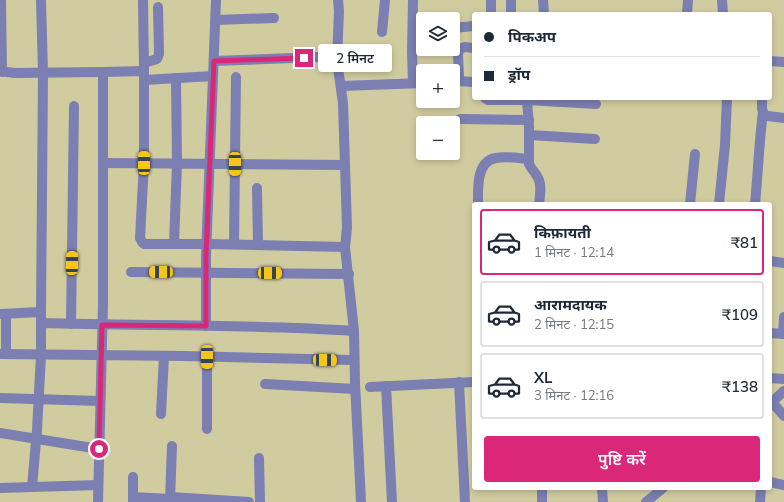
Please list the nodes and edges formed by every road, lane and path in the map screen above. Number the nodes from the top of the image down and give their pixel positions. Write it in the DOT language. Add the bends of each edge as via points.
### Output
graph roads {
  1 [pos="1,0"];
  2 [pos="41,0"];
  3 [pos="143,0"];
  4 [pos="216,0"];
  5 [pos="338,0"];
  6 [pos="384,0"];
  7 [pos="413,0"];
  8 [pos="491,0"];
  9 [pos="511,0"];
  10 [pos="544,0"];
  11 [pos="688,0"];
  12 [pos="722,0"];
  13 [pos="158,7"];
  14 [pos="491,12"];
  15 [pos="511,12"];
  16 [pos="544,12"];
  17 [pos="686,12"];
  18 [pos="723,12"];
  19 [pos="274,18"];
  20 [pos="216,20"];
  21 [pos="472,26"];
  22 [pos="460,27"];
  23 [pos="382,32"];
  24 [pos="472,48"];
  25 [pos="337,60"];
  26 [pos="214,61"];
  27 [pos="772,61"];
  28 [pos="784,62"];
  29 [pos="458,64"];
  30 [pos="144,71"];
  31 [pos="1,72"];
  32 [pos="104,72"];
  33 [pos="43,73"];
  34 [pos="416,73"];
  35 [pos="213,76"];
  36 [pos="236,77"];
  37 [pos="176,78"];
  38 [pos="460,82"];
  39 [pos="472,82"];
  40 [pos="416,83"];
  41 [pos="341,86"];
  42 [pos="488,100"];
  43 [pos="527,100"];
  44 [pos="727,100"];
  45 [pos="762,100"];
  46 [pos="596,104"];
  47 [pos="74,106"];
  48 [pos="763,112"];
  49 [pos="784,118"];
  50 [pos="460,119"];
  51 [pos="529,120"];
  52 [pos="529,135"];
  53 [pos="595,140"];
  54 [pos="696,154"];
  55 [pos="528,159"];
  56 [pos="103,163"];
  57 [pos="144,163"];
  58 [pos="177,163"];
  59 [pos="210,163"];
  60 [pos="235,164"];
  61 [pos="345,165"];
  62 [pos="257,188"];
  63 [pos="478,202"];
  64 [pos="539,202"];
  65 [pos="690,202"];
  66 [pos="719,202"];
  67 [pos="755,202"];
  68 [pos="174,244"];
  69 [pos="207,244"];
  70 [pos="234,244"];
  71 [pos="258,245"];
  72 [pos="345,247"];
  73 [pos="772,261"];
  74 [pos="784,262"];
  75 [pos="131,272"];
  76 [pos="206,273"];
  77 [pos="348,274"];
  78 [pos="41,312"];
  79 [pos="3,314"];
  80 [pos="784,317"];
  81 [pos="41,323"];
  82 [pos="71,324"];
  83 [pos="102,325"];
  84 [pos="206,326"];
  85 [pos="354,331"];
  86 [pos="772,333"];
  87 [pos="783,334"];
  88 [pos="3,354"];
  89 [pos="41,355"];
  90 [pos="102,355"];
  91 [pos="164,356"];
  92 [pos="207,357"];
  93 [pos="354,360"];
  94 [pos="772,378"];
  95 [pos="784,379"];
  96 [pos="459,382"];
  97 [pos="472,382"];
  98 [pos="265,384"];
  99 [pos="386,386"];
  100 [pos="370,387"];
  101 [pos="355,389"];
  102 [pos="784,392"];
  103 [pos="0,398"];
  104 [pos="39,400"];
  105 [pos="100,401"];
  106 [pos="772,402"];
  107 [pos="772,404"];
  108 [pos="161,414"];
  109 [pos="784,416"];
  110 [pos="207,429"];
  111 [pos="0,433"];
  112 [pos="36,439"];
  113 [pos="172,446"];
  114 [pos="99,449"];
  115 [pos="259,458"];
  116 [pos="133,477"];
  117 [pos="772,482"];
  118 [pos="98,485"];
  119 [pos="784,485"];
  120 [pos="32,487"];
  121 [pos="0,488"];
  122 [pos="542,490"];
  123 [pos="602,490"];
  124 [pos="661,490"];
  125 [pos="761,490"];
  126 [pos="133,499"];
  127 [pos="171,499"];
  128 [pos="98,502"];
  129 [pos="249,502"];
  130 [pos="260,502"];
  131 [pos="362,502"];
  132 [pos="392,502"];
  133 [pos="465,502"];
  134 [pos="542,502"];
  135 [pos="603,502"];
  136 [pos="646,502"];
  137 [pos="760,502"];
  1 -- 31 [label="street"];
  2 -- 33 [label="street"];
  3 -- 30 [label="street"];
  4 -- 20 [label="street"];
  5 -- 25 [label="street"];
  6 -- 23 [label="street"];
  7 -- 34 [label="street" via="412,52"];
  8 -- 14 [label="street"];
  9 -- 15 [label="street"];
  10 -- 16 [label="street"];
  11 -- 17 [label="street"];
  12 -- 18 [label="street"];
  13 -- 30 [label="street" via="159,54"];
  19 -- 20 [label="street"];
  20 -- 26 [label="street"];
  21 -- 22 [label="street"];
  24 -- 29 [label="street" via="460,49"];
  25 -- 26 [label="street" via="319,57"];
  25 -- 41 [label="street"];
  26 -- 35 [label="street"];
  27 -- 28 [label="street"];
  30 -- 32 [label="street"];
  30 -- 37 [label="street"];
  30 -- 57 [label="street"];
  31 -- 33 [label="street"];
  32 -- 33 [label="street"];
  32 -- 56 [label="street"];
  33 -- 78 [label="street"];
  35 -- 37 [label="street"];
  35 -- 59 [label="street"];
  36 -- 60 [label="street"];
  37 -- 58 [label="street"];
  38 -- 39 [label="street"];
  40 -- 41 [label="street"];
  41 -- 61 [label="street"];
  42 -- 43 [label="street"];
  43 -- 46 [label="street"];
  43 -- 51 [label="street"];
  44 -- 66 [label="street"];
  45 -- 48 [label="street"];
  47 -- 82 [label="street"];
  48 -- 49 [label="street" via="764,115"];
  48 -- 67 [label="street"];
  50 -- 51 [label="street"];
  51 -- 52 [label="street"];
  52 -- 53 [label="street"];
  52 -- 55 [label="street"];
  54 -- 65 [label="street"];
  55 -- 63 [label="street" via="497,158 484,164 478,180"];
  55 -- 64 [label="street" via="531,169 539,178"];
  56 -- 57 [label="street"];
  56 -- 83 [label="street"];
  57 -- 58 [label="street"];
  57 -- 68 [label="street" via="140,238 144,244"];
  58 -- 59 [label="street"];
  58 -- 68 [label="street"];
  59 -- 60 [label="street"];
  59 -- 69 [label="street"];
  60 -- 61 [label="street"];
  60 -- 70 [label="street"];
  61 -- 72 [label="street"];
  62 -- 71 [label="street"];
  68 -- 69 [label="street"];
  69 -- 70 [label="street"];
  69 -- 76 [label="street"];
  70 -- 71 [label="street"];
  71 -- 72 [label="street"];
  72 -- 77 [label="street"];
  73 -- 74 [label="street"];
  75 -- 76 [label="street"];
  76 -- 77 [label="street"];
  76 -- 84 [label="street"];
  77 -- 85 [label="street"];
  78 -- 79 [label="street"];
  78 -- 81 [label="street"];
  79 -- 88 [label="street"];
  80 -- 87 [label="street"];
  81 -- 82 [label="street"];
  81 -- 89 [label="street"];
  82 -- 83 [label="street"];
  83 -- 84 [label="street"];
  83 -- 90 [label="street"];
  84 -- 85 [label="street"];
  85 -- 93 [label="street"];
  86 -- 87 [label="street"];
  88 -- 89 [label="street"];
  89 -- 90 [label="street"];
  89 -- 104 [label="street"];
  90 -- 91 [label="street"];
  90 -- 105 [label="street"];
  91 -- 92 [label="street"];
  91 -- 108 [label="street"];
  92 -- 93 [label="street"];
  92 -- 110 [label="street"];
  93 -- 101 [label="street"];
  94 -- 95 [label="street"];
  96 -- 97 [label="street"];
  96 -- 99 [label="street"];
  96 -- 133 [label="street"];
  98 -- 101 [label="street"];
  99 -- 100 [label="street"];
  99 -- 132 [label="street"];
  101 -- 131 [label="street"];
  102 -- 106 [label="street"];
  103 -- 104 [label="street"];
  104 -- 105 [label="street"];
  104 -- 112 [label="street"];
  105 -- 114 [label="street"];
  107 -- 109 [label="street"];
  111 -- 112 [label="street"];
  112 -- 114 [label="street"];
  112 -- 120 [label="street"];
  113 -- 127 [label="street"];
  114 -- 118 [label="street"];
  115 -- 130 [label="street"];
  116 -- 126 [label="street"];
  117 -- 119 [label="street"];
  118 -- 120 [label="street"];
  118 -- 128 [label="street"];
  120 -- 121 [label="street"];
  122 -- 134 [label="street"];
  123 -- 135 [label="street"];
  124 -- 136 [label="street"];
  125 -- 137 [label="street"];
  126 -- 127 [label="street"];
  127 -- 129 [label="street"];
}
